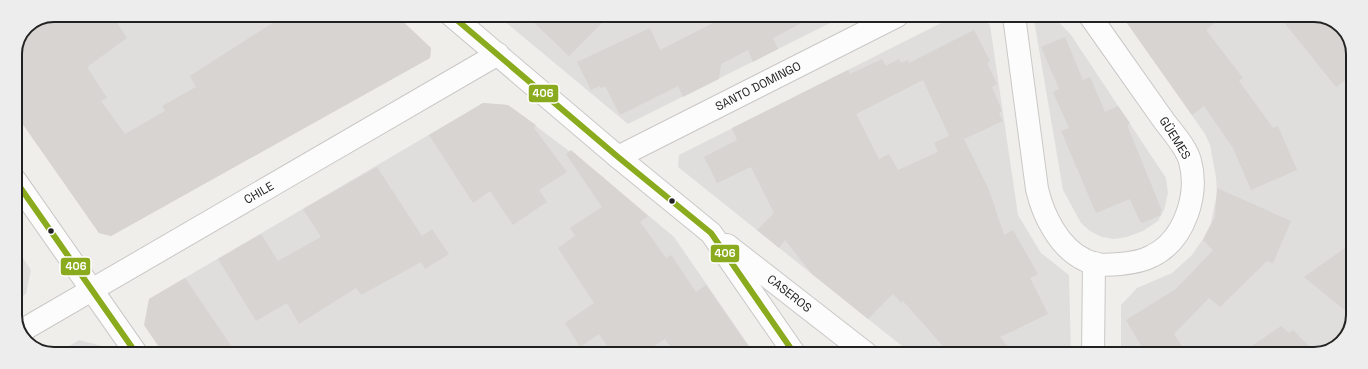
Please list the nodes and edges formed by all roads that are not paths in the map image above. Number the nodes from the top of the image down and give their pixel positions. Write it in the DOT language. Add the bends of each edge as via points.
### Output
graph roads {
  1 [pos="459,22"];
  2 [pos="885,22"];
  3 [pos="1015,22"];
  4 [pos="1094,22"];
  5 [pos="498,54"];
  6 [pos="618,157"];
  7 [pos="22,190"];
  8 [pos="711,233"];
  9 [pos="1094,264"];
  10 [pos="93,290"];
  11 [pos="25,329"];
  12 [pos="132,347"];
  13 [pos="789,347"];
  14 [pos="858,347"];
  15 [pos="1093,347"];
  1 -- 5 [label="street, CASEROS"];
  2 -- 6 [label="street, SANTO DOMINGO"];
  3 -- 9 [label="street, GÜEMES" via="1039,198 1052,226 1066,246"];
  4 -- 9 [label="street, GÜEMES" via="1187,153 1194,180 1185,217 1172,240 1162,250 1152,256 1128,263"];
  5 -- 6 [label="street, CASEROS"];
  5 -- 10 [label="street, CHILE"];
  6 -- 8 [label="street, CASEROS"];
  7 -- 10 [label="street"];
  8 -- 13 [label="street, CASEROS"];
  8 -- 14 [label="street, CASEROS"];
  9 -- 15 [label="street"];
  10 -- 11 [label="street, CHILE"];
  10 -- 12 [label="street"];
}
